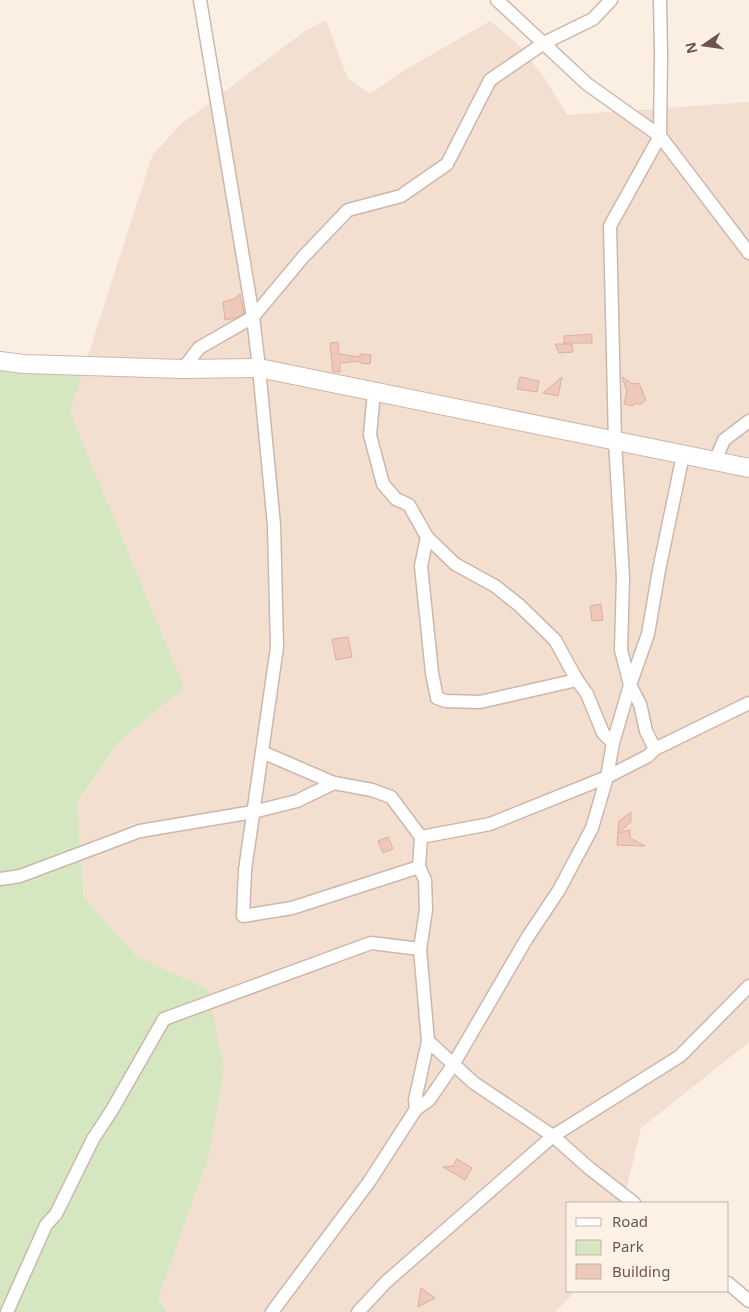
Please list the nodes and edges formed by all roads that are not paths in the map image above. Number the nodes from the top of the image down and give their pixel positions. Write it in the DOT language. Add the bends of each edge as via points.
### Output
graph roads {
  1 [pos="200,0"];
  2 [pos="497,0"];
  3 [pos="611,0"];
  4 [pos="660,0"];
  5 [pos="544,43"];
  6 [pos="660,136"];
  7 [pos="749,253"];
  8 [pos="253,317"];
  9 [pos="0,361"];
  10 [pos="259,368"];
  11 [pos="183,370"];
  12 [pos="374,392"];
  13 [pos="749,421"];
  14 [pos="615,441"];
  15 [pos="683,455"];
  16 [pos="715,461"];
  17 [pos="749,468"];
  18 [pos="427,538"];
  19 [pos="577,680"];
  20 [pos="630,685"];
  21 [pos="749,704"];
  22 [pos="613,743"];
  23 [pos="655,749"];
  24 [pos="262,752"];
  25 [pos="607,777"];
  26 [pos="334,783"];
  27 [pos="253,812"];
  28 [pos="421,837"];
  29 [pos="419,867"];
  30 [pos="0,879"];
  31 [pos="420,949"];
  32 [pos="749,986"];
  33 [pos="428,1041"];
  34 [pos="453,1065"];
  35 [pos="416,1109"];
  36 [pos="553,1136"];
  37 [pos="633,1202"];
  38 [pos="729,1284"];
  39 [pos="749,1301"];
  40 [pos="7,1312"];
  41 [pos="272,1312"];
  42 [pos="358,1312"];
  1 -- 8 [label="street"];
  2 -- 5 [label="street"];
  3 -- 5 [label="street" via="593,19"];
  4 -- 6 [label="street"];
  5 -- 6 [label="street" via="587,84"];
  5 -- 8 [label="street" via="490,80 447,164 401,196 348,210"];
  6 -- 7 [label="street"];
  6 -- 14 [label="street" via="610,226"];
  8 -- 10 [label="street"];
  8 -- 11 [label="street" via="199,348"];
  9 -- 11 [label="main road"];
  10 -- 11 [label="main road"];
  10 -- 12 [label="main road"];
  10 -- 24 [label="street" via="274,525 278,647"];
  12 -- 14 [label="main road"];
  12 -- 18 [label="street" via="370,435 383,484 396,499 409,505"];
  13 -- 16 [label="street" via="724,440"];
  14 -- 15 [label="main road"];
  14 -- 20 [label="street" via="623,578 621,650"];
  15 -- 16 [label="main road"];
  15 -- 20 [label="street" via="648,634"];
  16 -- 17 [label="main road"];
  18 -- 19 [label="street" via="455,564 495,586 519,605 555,640"];
  18 -- 19 [label="street" via="421,566 437,698 480,702"];
  19 -- 22 [label="street" via="587,694 603,733"];
  20 -- 22 [label="street"];
  20 -- 23 [label="street"];
  21 -- 23 [label="street"];
  22 -- 25 [label="street"];
  23 -- 25 [label="street" via="648,756"];
  24 -- 26 [label="street"];
  24 -- 27 [label="street"];
  25 -- 28 [label="street" via="490,824"];
  25 -- 34 [label="street" via="592,828 559,890 527,938"];
  26 -- 27 [label="street" via="297,801"];
  26 -- 28 [label="street" via="390,797"];
  27 -- 29 [label="street" via="243,916 292,908"];
  27 -- 30 [label="street" via="140,831 20,876"];
  28 -- 29 [label="street"];
  29 -- 31 [label="street" via="425,880 426,910"];
  31 -- 33 [label="street"];
  31 -- 40 [label="street" via="371,943 164,1019 93,1139 56,1214 46,1226"];
  32 -- 36 [label="street" via="680,1056"];
  33 -- 34 [label="street"];
  33 -- 35 [label="street" via="415,1100"];
  34 -- 35 [label="street" via="429,1100"];
  34 -- 36 [label="street" via="474,1083"];
  35 -- 41 [label="street" via="368,1182"];
  36 -- 37 [label="street"];
  36 -- 42 [label="street" via="386,1282"];
  38 -- 39 [label="street"];
}
